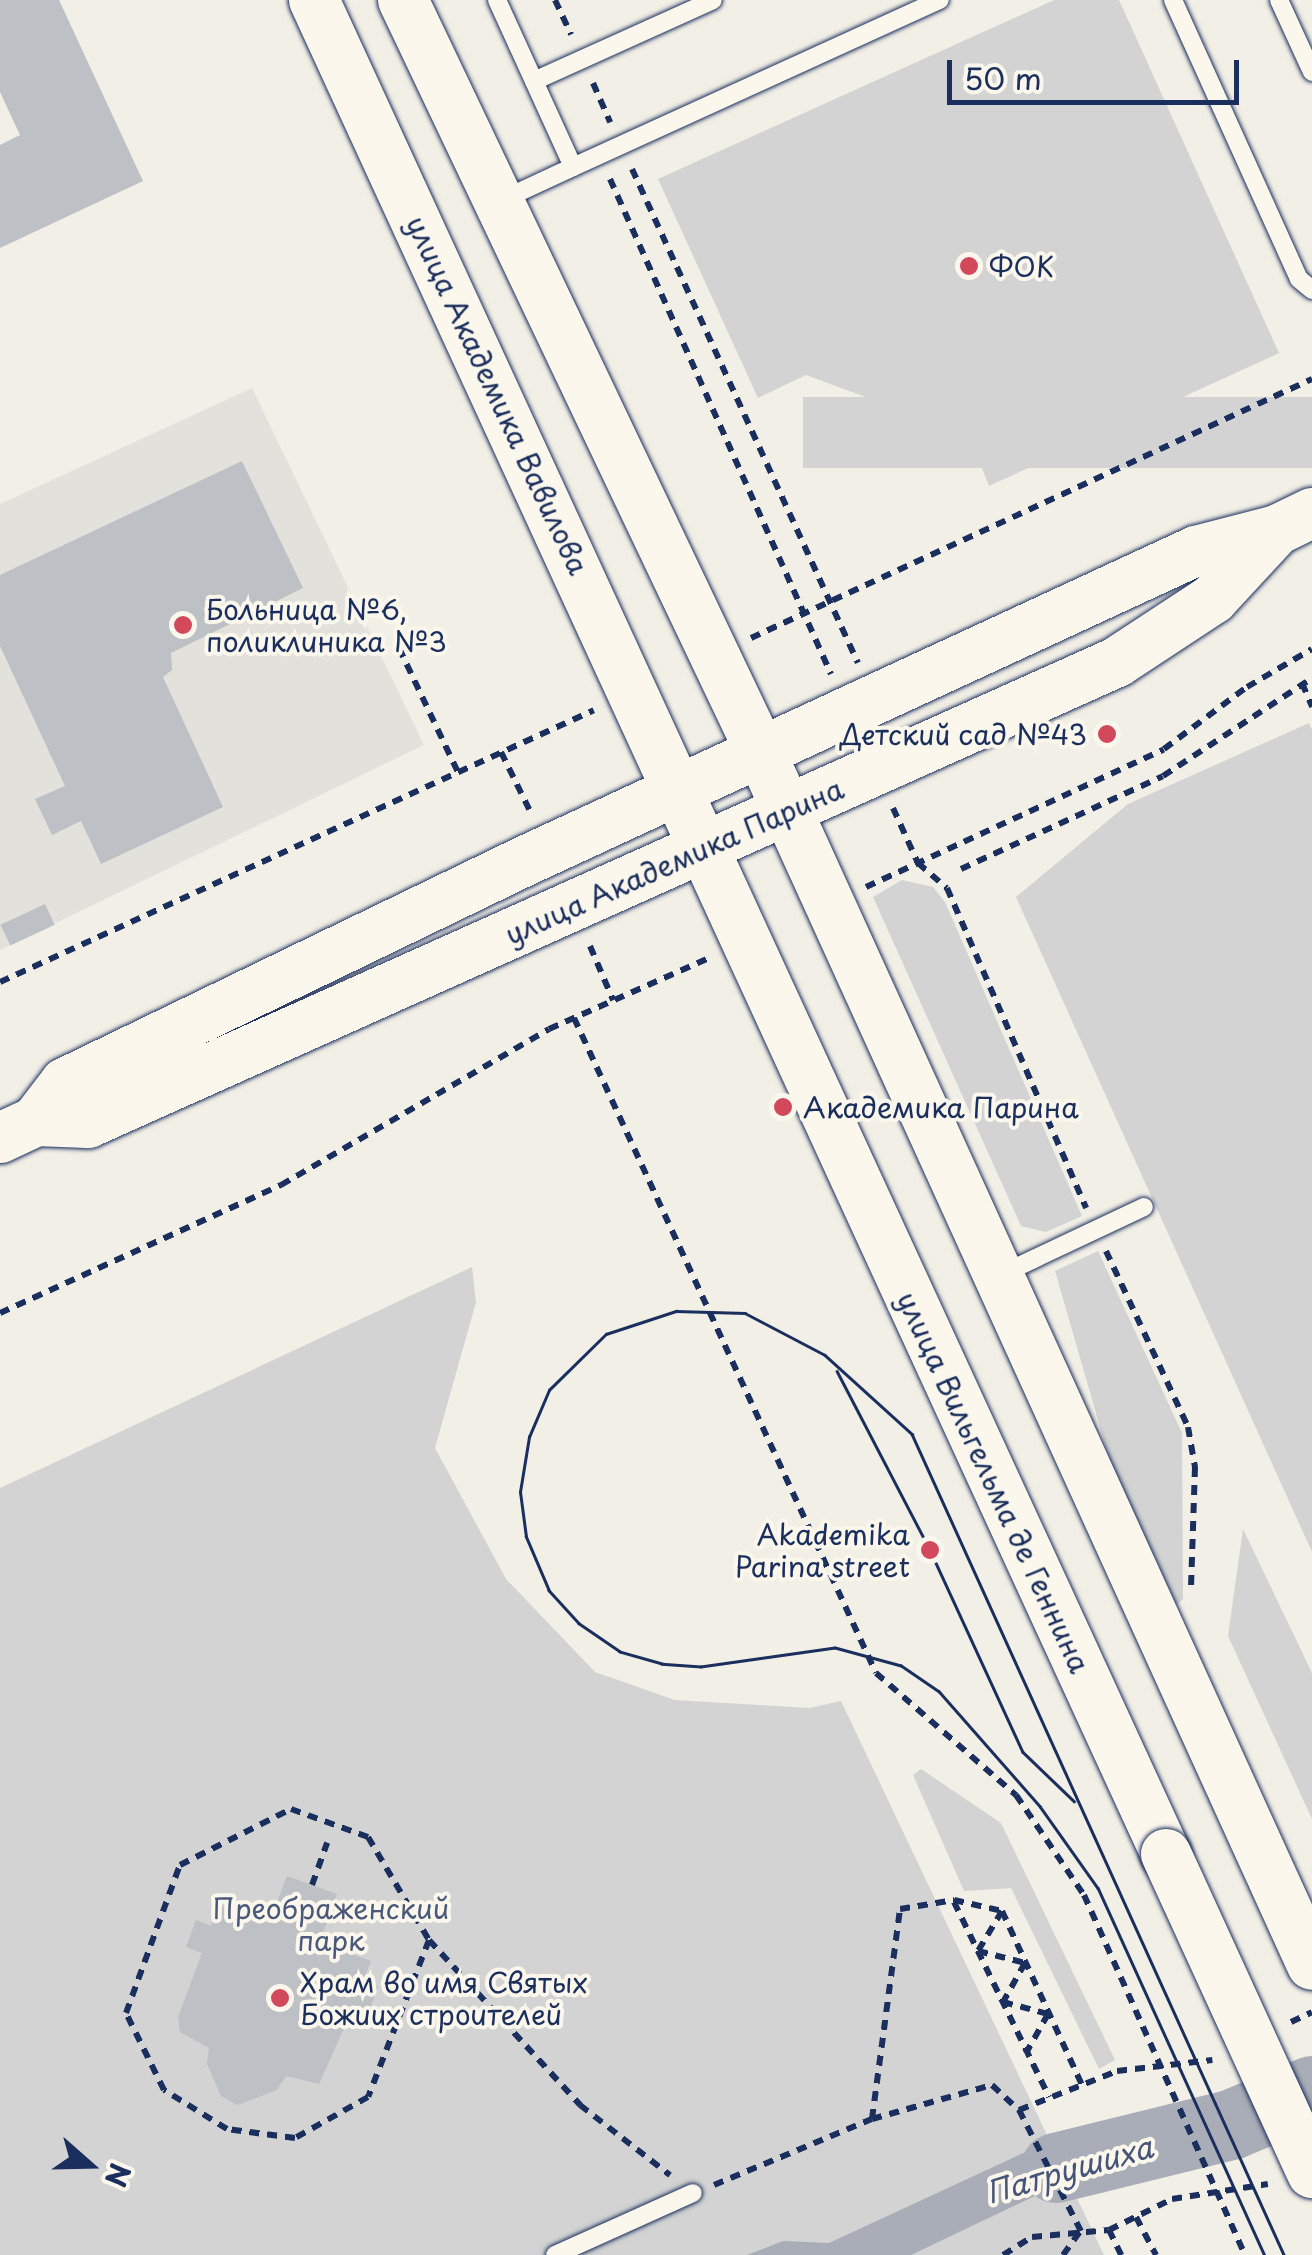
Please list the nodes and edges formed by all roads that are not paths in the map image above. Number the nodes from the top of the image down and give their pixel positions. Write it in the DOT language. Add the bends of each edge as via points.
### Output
graph roads {
  1 [pos="314,0"];
  2 [pos="403,0"];
  3 [pos="497,0"];
  4 [pos="712,0"];
  5 [pos="940,0"];
  6 [pos="1173,0"];
  7 [pos="1280,0"];
  8 [pos="1312,72"];
  9 [pos="534,81"];
  10 [pos="573,167"];
  11 [pos="497,202"];
  12 [pos="1312,290"];
  13 [pos="1301,524"];
  14 [pos="760,753"];
  15 [pos="681,790"];
  16 [pos="785,811"];
  17 [pos="705,847"];
  18 [pos="14,1125"];
  19 [pos="1144,1206"];
  20 [pos="997,1276"];
  21 [pos="1312,1965"];
  22 [pos="1295,2176"];
  23 [pos="693,2193"];
  24 [pos="555,2255"];
  1 -- 15 [label="street, улица Академика Вавилова"];
  2 -- 11 [label="street"];
  3 -- 9 [label="lane"];
  4 -- 9 [label="lane"];
  5 -- 10 [label="lane"];
  6 -- 12 [label="lane" via="1299,279"];
  7 -- 8 [label="lane"];
  9 -- 10 [label="lane"];
  10 -- 11 [label="lane"];
  11 -- 14 [label="street"];
  13 -- 14 [label="street, улица Академика Парина" via="1196,552 855,694"];
  13 -- 16 [label="street, улица Академика Парина" via="1214,600 1117,662"];
  14 -- 15 [label="street, улица Академика Парина"];
  14 -- 16 [label="street"];
  15 -- 17 [label="street, улица Вильгельма де Геннина"];
  15 -- 18 [label="street, улица Академика Парина" via="65,1082"];
  16 -- 17 [label="street, улица Академика Парина"];
  16 -- 20 [label="street"];
  17 -- 18 [label="street, улица Академика Парина" via="88,1122"];
  17 -- 22 [label="street, улица Вильгельма де Геннина, bridge" via="1166,1854"];
  19 -- 20 [label="lane"];
  20 -- 21 [label="street"];
  23 -- 24 [label="lane"];
}
